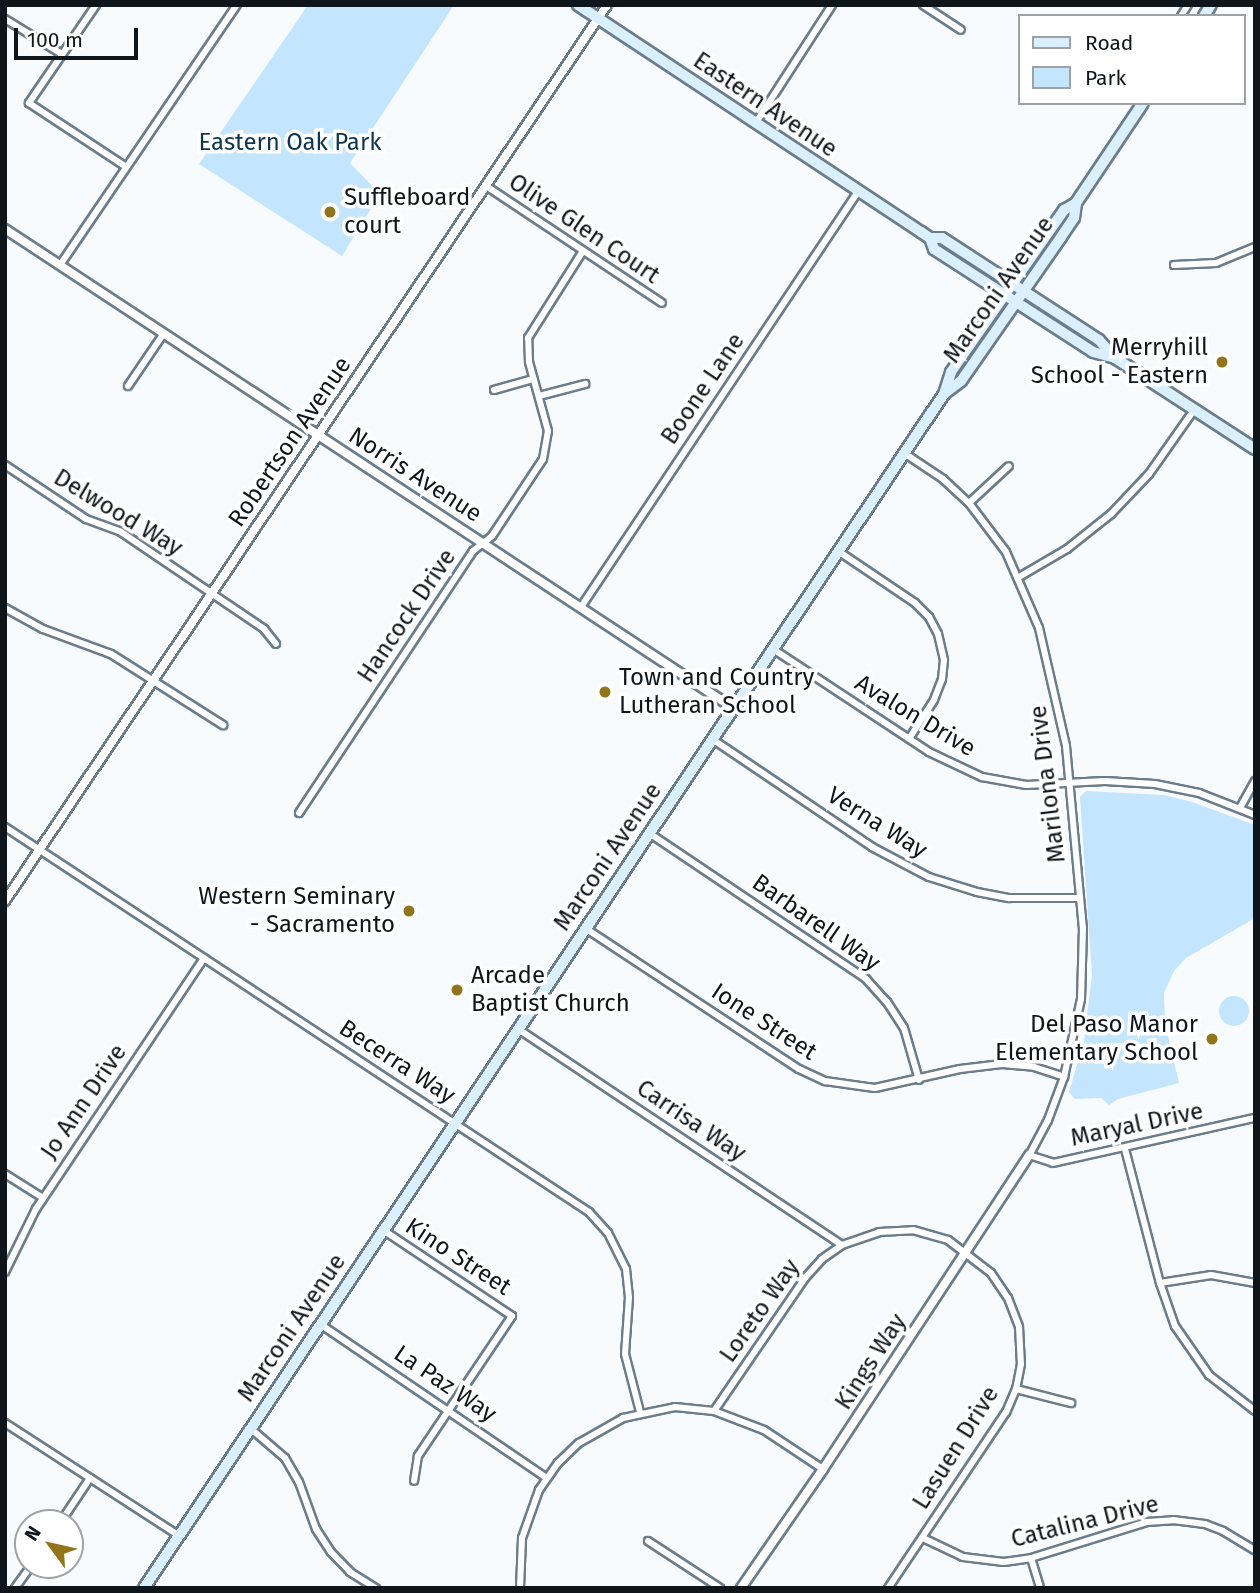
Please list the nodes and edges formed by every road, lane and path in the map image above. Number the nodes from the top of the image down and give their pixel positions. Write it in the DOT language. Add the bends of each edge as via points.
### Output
graph roads {
  1 [pos="96,5"];
  2 [pos="237,5"];
  3 [pos="578,5"];
  4 [pos="607,5"];
  5 [pos="832,5"];
  6 [pos="923,5"];
  7 [pos="598,18"];
  8 [pos="5,19"];
  9 [pos="961,30"];
  10 [pos="62,54"];
  11 [pos="1142,105"];
  12 [pos="755,124"];
  13 [pos="125,166"];
  14 [pos="486,186"];
  15 [pos="858,191"];
  16 [pos="1076,203"];
  17 [pos="5,229"];
  18 [pos="930,238"];
  19 [pos="1255,247"];
  20 [pos="583,251"];
  21 [pos="60,265"];
  22 [pos="1174,265"];
  23 [pos="1012,284"];
  24 [pos="1024,291"];
  25 [pos="1005,294"];
  26 [pos="1016,302"];
  27 [pos="662,303"];
  28 [pos="164,333"];
  29 [pos="1115,358"];
  30 [pos="533,379"];
  31 [pos="585,384"];
  32 [pos="128,386"];
  33 [pos="494,390"];
  34 [pos="944,394"];
  35 [pos="539,396"];
  36 [pos="1194,410"];
  37 [pos="318,435"];
  38 [pos="1255,449"];
  39 [pos="904,453"];
  40 [pos="5,465"];
  41 [pos="1009,466"];
  42 [pos="970,503"];
  43 [pos="483,543"];
  44 [pos="838,551"];
  45 [pos="1019,577"];
  46 [pos="211,594"];
  47 [pos="581,607"];
  48 [pos="5,608"];
  49 [pos="276,643"];
  50 [pos="773,649"];
  51 [pos="154,680"];
  52 [pos="733,708"];
  53 [pos="223,725"];
  54 [pos="712,739"];
  55 [pos="909,739"];
  56 [pos="1255,780"];
  57 [pos="1071,784"];
  58 [pos="1240,808"];
  59 [pos="299,813"];
  60 [pos="1255,815"];
  61 [pos="5,827"];
  62 [pos="649,833"];
  63 [pos="40,850"];
  64 [pos="1080,898"];
  65 [pos="5,901"];
  66 [pos="585,928"];
  67 [pos="204,958"];
  68 [pos="518,1029"];
  69 [pos="1064,1077"];
  70 [pos="919,1080"];
  71 [pos="1255,1118"];
  72 [pos="454,1123"];
  73 [pos="1125,1149"];
  74 [pos="1029,1155"];
  75 [pos="5,1174"];
  76 [pos="43,1198"];
  77 [pos="383,1230"];
  78 [pos="842,1245"];
  79 [pos="966,1252"];
  80 [pos="5,1272"];
  81 [pos="1160,1283"];
  82 [pos="1255,1283"];
  83 [pos="320,1324"];
  84 [pos="1016,1388"];
  85 [pos="1071,1403"];
  86 [pos="449,1410"];
  87 [pos="714,1410"];
  88 [pos="1255,1411"];
  89 [pos="640,1412"];
  90 [pos="8,1424"];
  91 [pos="250,1427"];
  92 [pos="5,1433"];
  93 [pos="823,1469"];
  94 [pos="90,1478"];
  95 [pos="547,1478"];
  96 [pos="414,1481"];
  97 [pos="69,1509"];
  98 [pos="178,1535"];
  99 [pos="923,1538"];
  100 [pos="648,1541"];
  101 [pos="1255,1550"];
  102 [pos="1031,1559"];
  103 [pos="144,1588"];
  104 [pos="376,1588"];
  105 [pos="520,1588"];
  106 [pos="720,1588"];
  107 [pos="741,1588"];
  108 [pos="888,1588"];
  109 [pos="1040,1588"];
  1 -- 10 [label="street"];
  2 -- 13 [label="street"];
  3 -- 7 [label="main road, Eastern Avenue"];
  4 -- 7 [label="street, Robertson Avenue"];
  5 -- 12 [label="street"];
  6 -- 9 [label="street"];
  7 -- 12 [label="main road, Eastern Avenue"];
  7 -- 14 [label="street, Robertson Avenue"];
  8 -- 10 [label="street"];
  10 -- 13 [label="street" via="29,103"];
  11 -- 16 [label="main road, Marconi Avenue"];
  12 -- 15 [label="main road, Eastern Avenue"];
  13 -- 21 [label="street"];
  14 -- 20 [label="street, Olive Glen Court"];
  14 -- 37 [label="street, Robertson Avenue"];
  15 -- 18 [label="main road, Eastern Avenue"];
  15 -- 47 [label="street, Boone Lane"];
  16 -- 23 [label="main road, Marconi Avenue" via="1064,210"];
  16 -- 24 [label="main road, Marconi Avenue" via="1074,218"];
  17 -- 21 [label="street, Norris Avenue"];
  18 -- 23 [label="main road, Eastern Avenue" via="942,238"];
  18 -- 25 [label="main road, Eastern Avenue" via="934,249"];
  19 -- 22 [label="street" via="1216,262"];
  20 -- 27 [label="street, Olive Glen Court"];
  20 -- 30 [label="street, Hancock Drive" via="530,333 527,350"];
  21 -- 28 [label="street, Norris Avenue"];
  23 -- 24 [label="main road, Eastern Avenue"];
  23 -- 25 [label="main road, Marconi Avenue"];
  24 -- 26 [label="main road, Marconi Avenue"];
  24 -- 29 [label="main road, Eastern Avenue" via="1099,340"];
  25 -- 26 [label="main road, Eastern Avenue"];
  25 -- 34 [label="main road, Marconi Avenue" via="951,372"];
  26 -- 29 [label="main road, Eastern Avenue" via="1093,352"];
  26 -- 34 [label="main road, Marconi Avenue" via="961,381"];
  28 -- 32 [label="street"];
  28 -- 37 [label="street, Norris Avenue"];
  29 -- 36 [label="main road, Eastern Avenue"];
  30 -- 33 [label="street"];
  30 -- 35 [label="street, Hancock Drive"];
  31 -- 35 [label="street"];
  34 -- 39 [label="main road, Marconi Avenue"];
  35 -- 43 [label="street, Hancock Drive" via="548,431 545,454"];
  36 -- 38 [label="main road, Eastern Avenue"];
  36 -- 45 [label="street" via="1149,474 1111,514 1067,549"];
  37 -- 43 [label="street, Norris Avenue"];
  37 -- 46 [label="street, Robertson Avenue"];
  39 -- 42 [label="street, Marilona Drive"];
  39 -- 44 [label="main road, Marconi Avenue"];
  40 -- 46 [label="street, Delwood Way" via="86,519 121,532"];
  41 -- 42 [label="street"];
  42 -- 45 [label="street, Marilona Drive" via="997,537"];
  43 -- 47 [label="street, Norris Avenue"];
  43 -- 59 [label="street, Hancock Drive" via="473,551"];
  44 -- 50 [label="main road, Marconi Avenue"];
  44 -- 55 [label="street" via="915,603 938,634 944,660 942,679"];
  45 -- 57 [label="street, Marilona Drive" via="1052,675"];
  46 -- 49 [label="street, Delwood Way" via="264,629"];
  46 -- 51 [label="street, Robertson Avenue"];
  47 -- 52 [label="street, Norris Avenue"];
  48 -- 51 [label="street" via="43,629 111,654"];
  50 -- 52 [label="main road, Marconi Avenue"];
  50 -- 55 [label="street, Avalon Drive"];
  51 -- 53 [label="street"];
  51 -- 63 [label="street, Robertson Avenue"];
  52 -- 54 [label="main road, Marconi Avenue"];
  54 -- 62 [label="main road, Marconi Avenue"];
  54 -- 64 [label="street, Verna Way" via="872,847 929,877 1009,898"];
  55 -- 57 [label="street, Avalon Drive" via="941,760 982,777 1026,785"];
  56 -- 58 [label="street"];
  57 -- 58 [label="street, Avalon Drive" via="1155,784"];
  57 -- 64 [label="street, Marilona Drive"];
  58 -- 60 [label="street, Avalon Drive"];
  61 -- 63 [label="street, Becerra Way"];
  62 -- 66 [label="main road, Marconi Avenue"];
  62 -- 70 [label="street, Barbarell Way" via="866,979 904,1028"];
  63 -- 65 [label="street, Robertson Avenue"];
  63 -- 67 [label="street, Becerra Way"];
  64 -- 69 [label="street, Marilona Drive" via="1082,989"];
  66 -- 68 [label="main road, Marconi Avenue"];
  66 -- 70 [label="street, Ione Street" via="812,1076 839,1085 876,1088"];
  67 -- 72 [label="street, Becerra Way"];
  67 -- 76 [label="street, Jo Ann Drive"];
  68 -- 72 [label="main road, Marconi Avenue"];
  68 -- 78 [label="street, Carrisa Way"];
  69 -- 70 [label="street, Ione Street" via="1034,1067 1002,1064"];
  69 -- 74 [label="street, Marilona Drive"];
  71 -- 73 [label="street, Maryal Drive"];
  72 -- 77 [label="main road, Marconi Avenue"];
  72 -- 89 [label="street, Becerra Way" via="584,1209 615,1242 629,1286 625,1354"];
  73 -- 74 [label="street, Maryal Drive" via="1053,1163"];
  73 -- 81 [label="street"];
  74 -- 79 [label="street, Kings Way"];
  75 -- 76 [label="street"];
  76 -- 80 [label="street, Jo Ann Drive"];
  77 -- 83 [label="main road, Marconi Avenue"];
  77 -- 86 [label="street, Kino Street" via="512,1316"];
  78 -- 79 [label="street, Loreto Way" via="879,1231 913,1230"];
  78 -- 87 [label="street, Loreto Way" via="805,1278"];
  79 -- 84 [label="street, Lasuen Drive" via="991,1273 1016,1315 1022,1351"];
  79 -- 93 [label="street, Kings Way"];
  81 -- 82 [label="street" via="1211,1276"];
  81 -- 88 [label="street" via="1175,1326 1196,1360 1223,1388"];
  83 -- 86 [label="street, La Paz Way"];
  83 -- 91 [label="main road, Marconi Avenue"];
  84 -- 85 [label="street"];
  84 -- 99 [label="street, Lasuen Drive" via="1006,1412"];
  86 -- 95 [label="street, La Paz Way"];
  86 -- 96 [label="street" via="418,1456"];
  87 -- 89 [label="street" via="675,1407"];
  87 -- 93 [label="street" via="764,1430"];
  89 -- 95 [label="street" via="592,1433"];
  90 -- 92 [label="street"];
  90 -- 94 [label="street"];
  91 -- 98 [label="main road, Marconi Avenue"];
  91 -- 104 [label="street" via="285,1458 331,1552 350,1572"];
  93 -- 107 [label="street, Kings Way"];
  94 -- 97 [label="street"];
  94 -- 98 [label="street"];
  95 -- 105 [label="street" via="531,1506 522,1538"];
  98 -- 103 [label="main road, Marconi Avenue"];
  99 -- 102 [label="street, Catalina Drive" via="976,1560"];
  99 -- 108 [label="street, Lasuen Drive"];
  100 -- 106 [label="street"];
  101 -- 102 [label="street, Catalina Drive" via="1205,1524 1173,1520 1133,1526"];
  102 -- 109 [label="street"];
}
